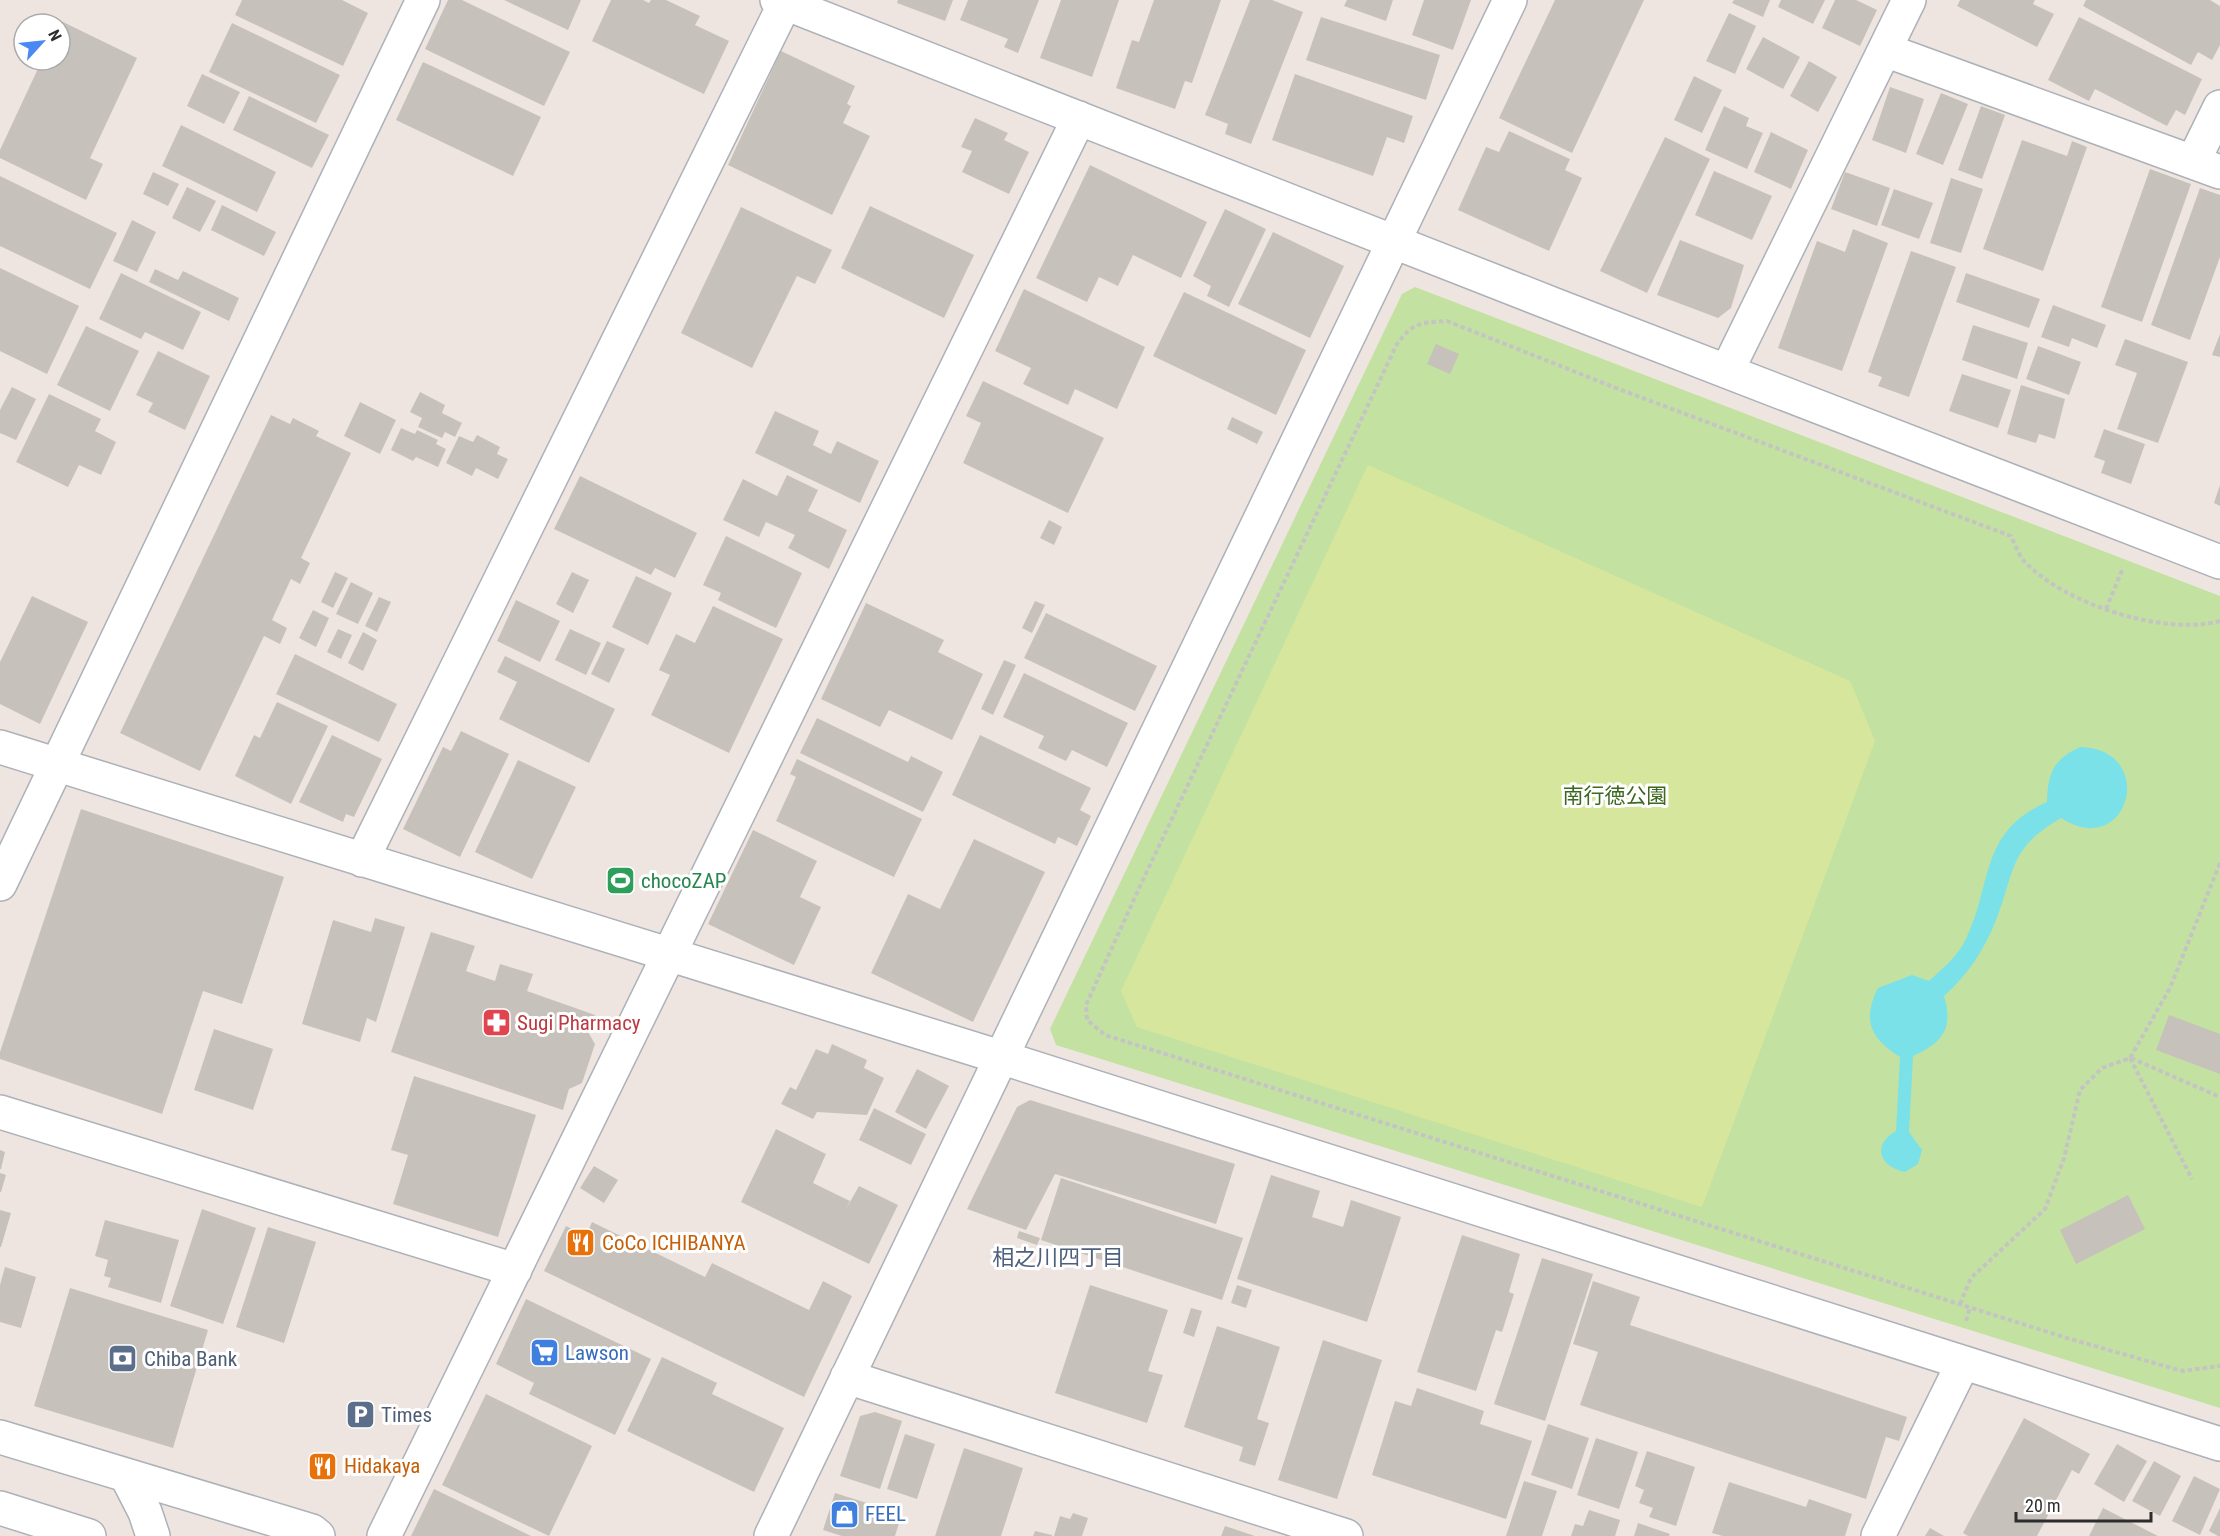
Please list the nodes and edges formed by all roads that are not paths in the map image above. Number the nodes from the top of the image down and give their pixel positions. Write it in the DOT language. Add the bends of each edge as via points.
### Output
graph roads {
  1 [pos="423,0"];
  2 [pos="1510,0"];
  3 [pos="1910,0"];
  4 [pos="781,2"];
  5 [pos="1885,50"];
  6 [pos="2220,107"];
  7 [pos="1079,118"];
  8 [pos="2207,167"];
  9 [pos="1394,242"];
  10 [pos="1727,371"];
  11 [pos="2220,562"];
  12 [pos="0,747"];
  13 [pos="57,765"];
  14 [pos="362,860"];
  15 [pos="0,884"];
  16 [pos="669,955"];
  17 [pos="1000,1057"];
  18 [pos="0,1112"];
  19 [pos="515,1270"];
  20 [pos="1963,1363"];
  21 [pos="847,1377"];
  22 [pos="0,1437"];
  23 [pos="2220,1444"];
  24 [pos="126,1475"];
  25 [pos="0,1508"];
  26 [pos="89,1536"];
  27 [pos="153,1536"];
  28 [pos="318,1536"];
  29 [pos="384,1536"];
  30 [pos="771,1536"];
  31 [pos="1346,1536"];
  32 [pos="1878,1536"];
  1 -- 13 [label="street"];
  2 -- 9 [label="street"];
  3 -- 5 [label="street"];
  4 -- 7 [label="street"];
  4 -- 14 [label="street"];
  5 -- 8 [label="street"];
  5 -- 10 [label="street"];
  6 -- 8 [label="street"];
  7 -- 9 [label="street"];
  7 -- 16 [label="street"];
  9 -- 10 [label="street"];
  9 -- 17 [label="street"];
  10 -- 11 [label="street"];
  12 -- 13 [label="street"];
  13 -- 14 [label="street"];
  13 -- 15 [label="street"];
  14 -- 16 [label="street"];
  16 -- 17 [label="street"];
  16 -- 19 [label="street"];
  17 -- 20 [label="street"];
  17 -- 21 [label="street"];
  18 -- 19 [label="street"];
  19 -- 29 [label="street"];
  20 -- 23 [label="street"];
  20 -- 32 [label="street"];
  21 -- 30 [label="street"];
  21 -- 31 [label="street"];
  22 -- 24 [label="street"];
  24 -- 27 [label="street"];
  24 -- 28 [label="street"];
  25 -- 26 [label="street"];
}
